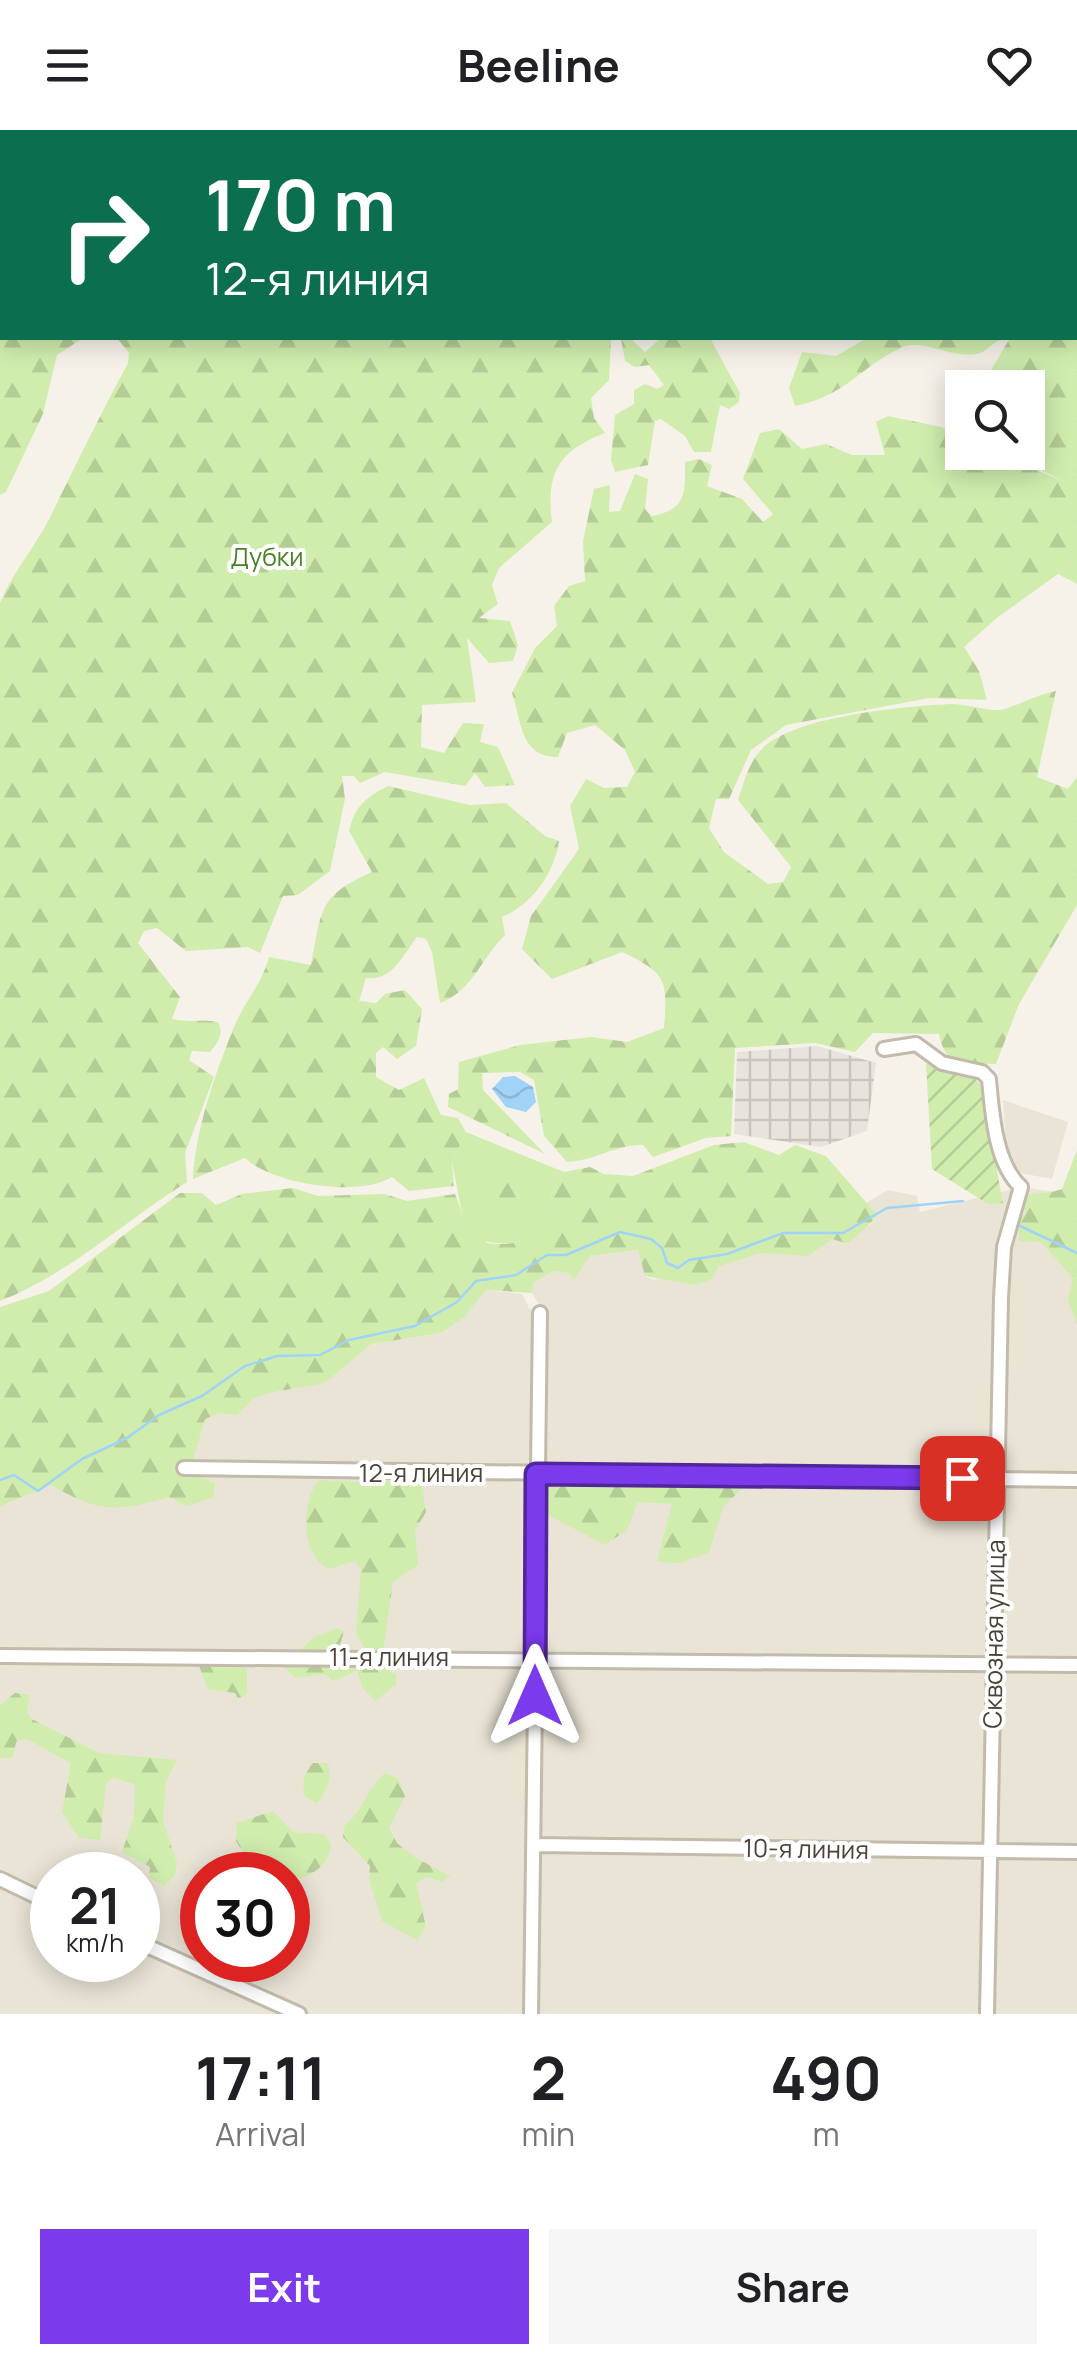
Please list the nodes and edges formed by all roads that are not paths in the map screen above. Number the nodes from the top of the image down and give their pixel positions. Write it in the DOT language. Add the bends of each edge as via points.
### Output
graph roads {
  1 [pos="884,1049"];
  2 [pos="540,1312"];
  3 [pos="184,1468"];
  4 [pos="536,1474"];
  5 [pos="997,1478"];
  6 [pos="1077,1480"];
  7 [pos="0,1656"];
  8 [pos="536,1658"];
  9 [pos="994,1664"];
  10 [pos="1077,1665"];
  11 [pos="535,1845"];
  12 [pos="992,1852"];
  13 [pos="1077,1852"];
  14 [pos="0,1879"];
  15 [pos="30,1893"];
  16 [pos="160,1952"];
  17 [pos="298,2014"];
  18 [pos="531,2014"];
  19 [pos="988,2014"];
  1 -- 5 [label="street, Сквозная улица" via="916,1044 942,1063 989,1078 1004,1162 1020,1187 1004,1247"];
  2 -- 4 [label="street"];
  3 -- 4 [label="street, 12-я линия"];
  4 -- 5 [label="street, 12-я линия"];
  4 -- 8 [label="street"];
  5 -- 6 [label="street, 12-я линия"];
  5 -- 9 [label="street, Сквозная улица"];
  7 -- 8 [label="street, 11-я линия"];
  8 -- 9 [label="street, 11-я линия"];
  8 -- 11 [label="street"];
  9 -- 10 [label="street, 11-я линия"];
  9 -- 12 [label="street, Сквозная улица"];
  11 -- 12 [label="street, 10-я линия"];
  11 -- 18 [label="street"];
  12 -- 13 [label="street, 10-я линия"];
  12 -- 19 [label="street, Сквозная улица"];
  14 -- 15 [label="street"];
  16 -- 17 [label="street"];
}
